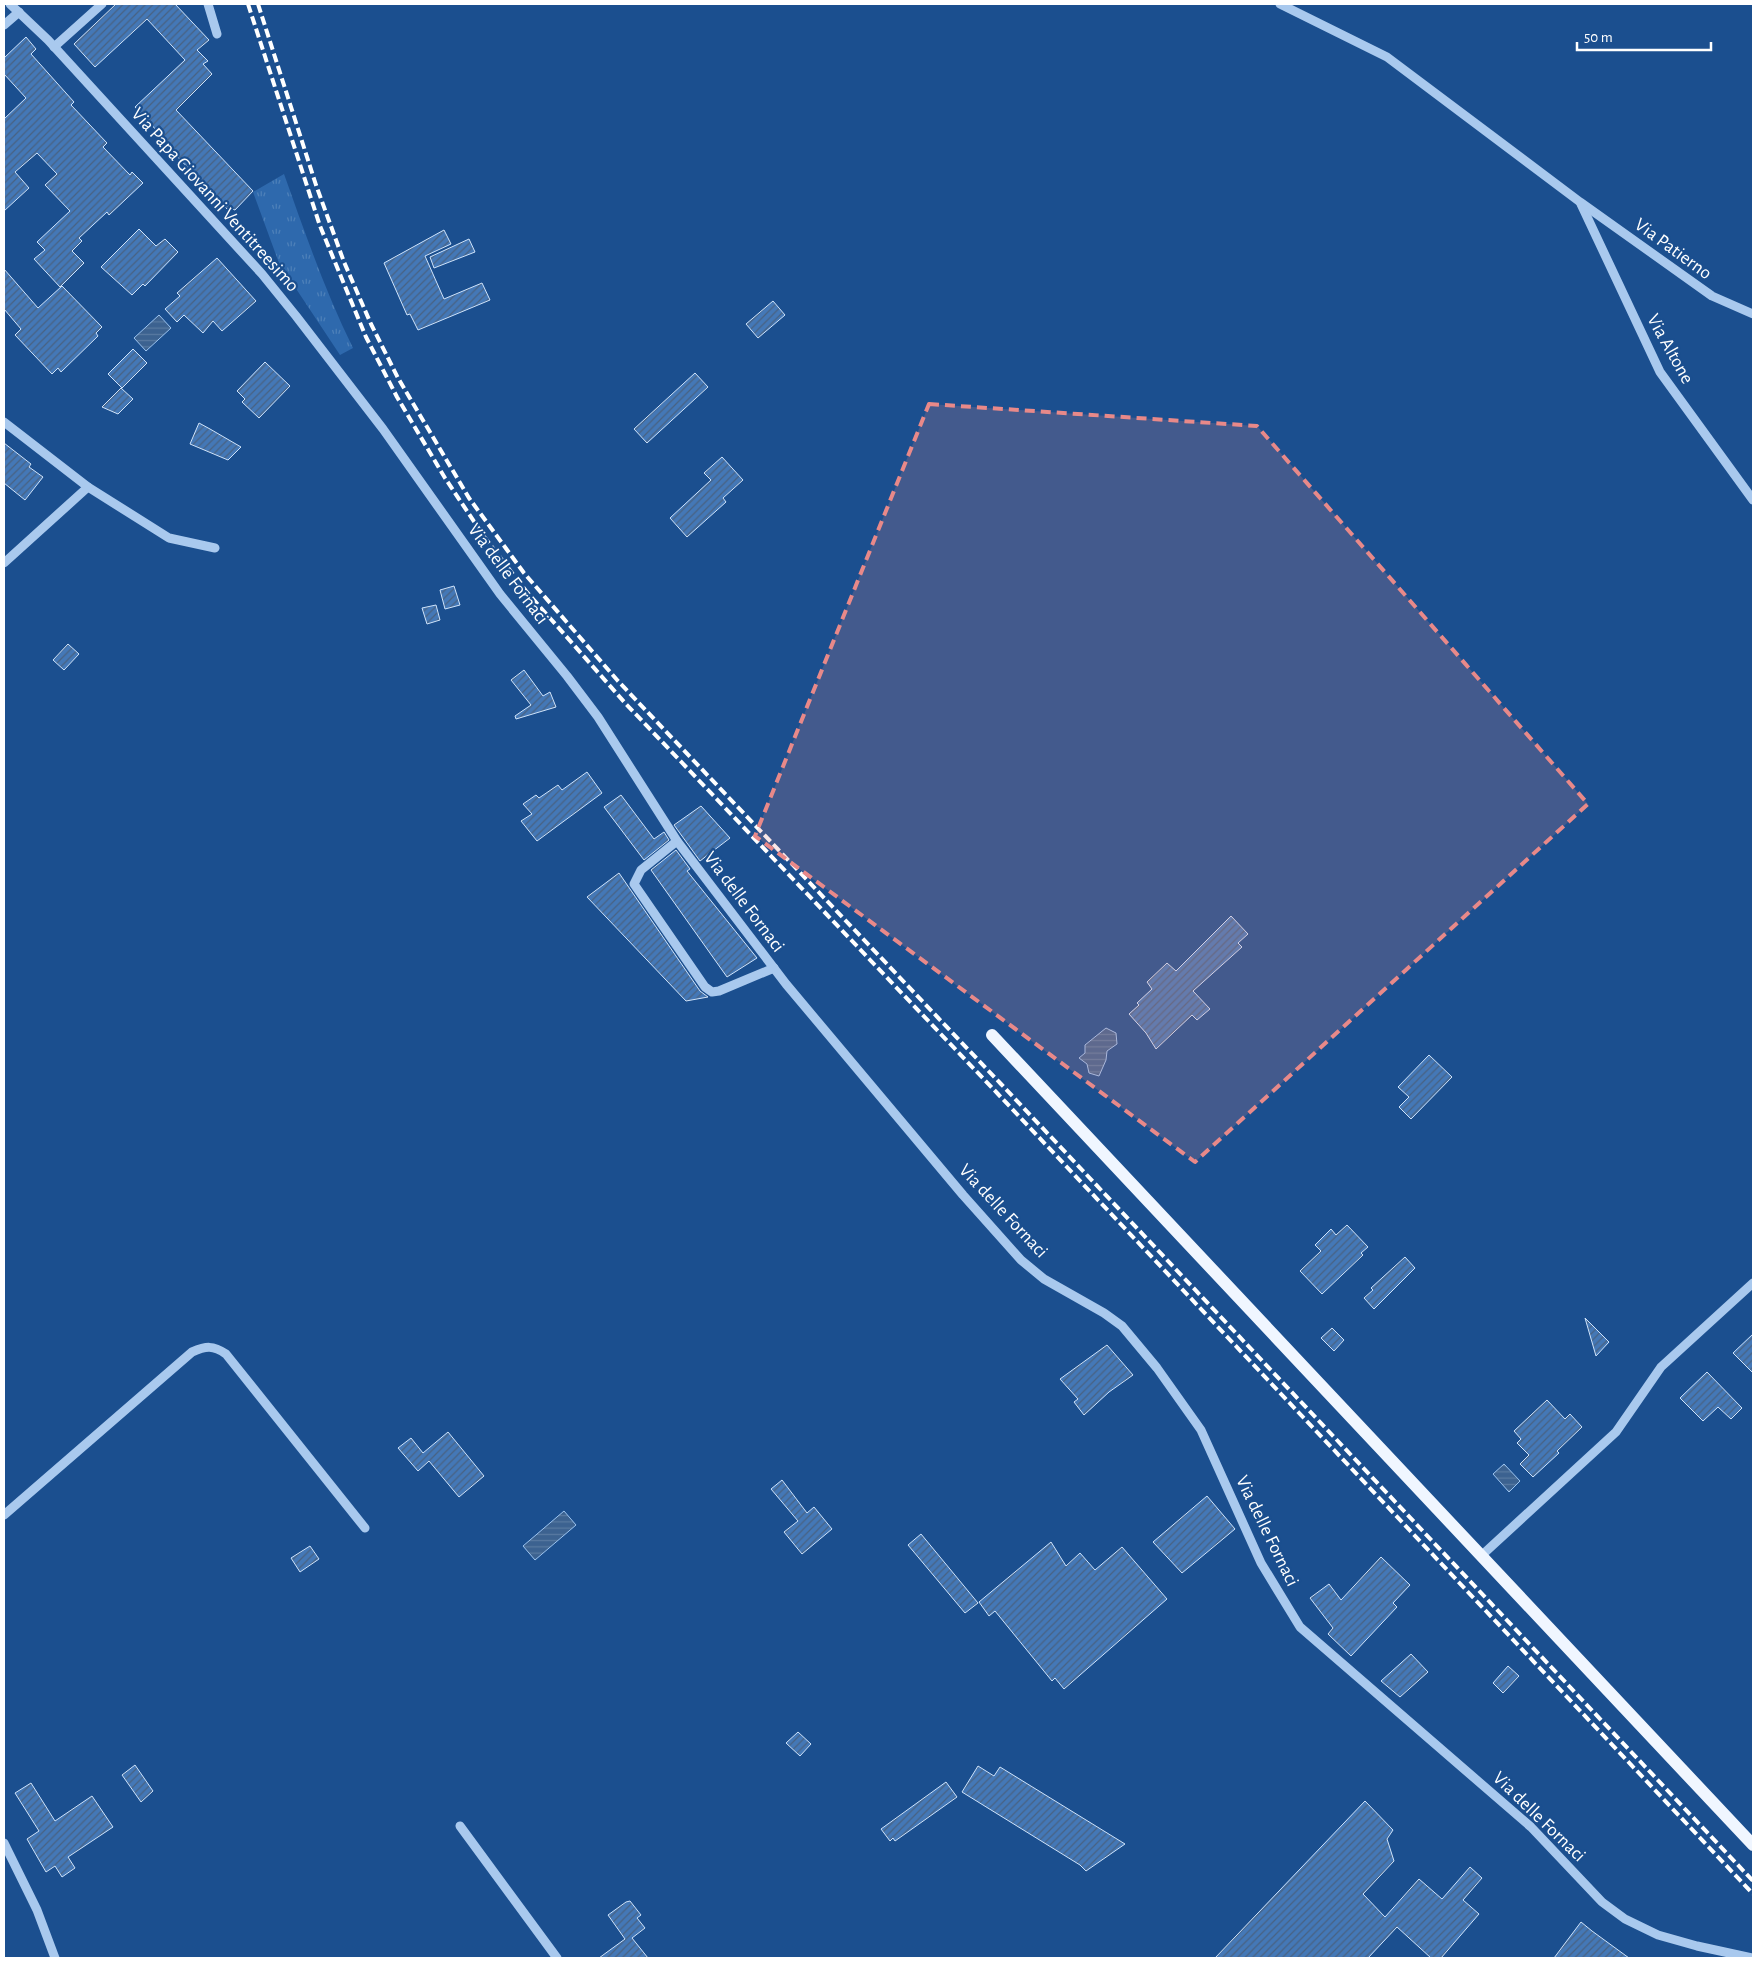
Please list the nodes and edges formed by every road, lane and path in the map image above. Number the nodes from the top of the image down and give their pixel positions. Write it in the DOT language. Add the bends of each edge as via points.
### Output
graph roads {
  1 [pos="10,4"];
  2 [pos="102,4"];
  3 [pos="208,4"];
  4 [pos="1280,4"];
  5 [pos="19,12"];
  6 [pos="4,25"];
  7 [pos="217,34"];
  8 [pos="54,47"];
  9 [pos="1580,202"];
  10 [pos="1753,314"];
  11 [pos="4,422"];
  12 [pos="383,429"];
  13 [pos="88,487"];
  14 [pos="1753,500"];
  15 [pos="215,548"];
  16 [pos="4,563"];
  17 [pos="677,841"];
  18 [pos="774,968"];
  19 [pos="992,1035"];
  20 [pos="1753,1283"];
  21 [pos="4,1515"];
  22 [pos="365,1528"];
  23 [pos="1481,1556"];
  24 [pos="460,1826"];
  25 [pos="4,1843"];
  26 [pos="1753,1845"];
  27 [pos="55,1958"];
  28 [pos="557,1958"];
  29 [pos="1752,1958"];
  1 -- 5 [label="street, Via Papa Giovanni Ventitreesimo"];
  2 -- 8 [label="street"];
  3 -- 7 [label="street"];
  4 -- 9 [label="street, Via Patierno" via="1386,57"];
  5 -- 6 [label="street"];
  5 -- 8 [label="street, Via Papa Giovanni Ventitreesimo"];
  8 -- 12 [label="street, Via Papa Giovanni Ventitreesimo" via="262,274"];
  9 -- 10 [label="street, Via Patierno" via="1712,296"];
  9 -- 14 [label="street, Via Altone" via="1660,372"];
  11 -- 13 [label="street"];
  12 -- 17 [label="street, Via delle Fornaci" via="500,594 598,717"];
  13 -- 15 [label="street" via="169,538"];
  13 -- 16 [label="street"];
  17 -- 18 [label="street, Via delle Fornaci"];
  17 -- 18 [label="street" via="641,870 634,884 705,987 712,992 719,991"];
  18 -- 29 [label="street, Via delle Fornaci" via="950,1180 1021,1260 1044,1279 1122,1326 1158,1368 1201,1430 1261,1563 1310,1638 1531,1827 1602,1902 1625,1919 1697,1946"];
  19 -- 23 [label="main road"];
  20 -- 23 [label="street" via="1661,1367 1616,1432"];
  21 -- 22 [label="street" via="192,1352 206,1346 226,1354"];
  23 -- 26 [label="main road"];
  24 -- 28 [label="street"];
  25 -- 27 [label="street" via="37,1910"];
}
